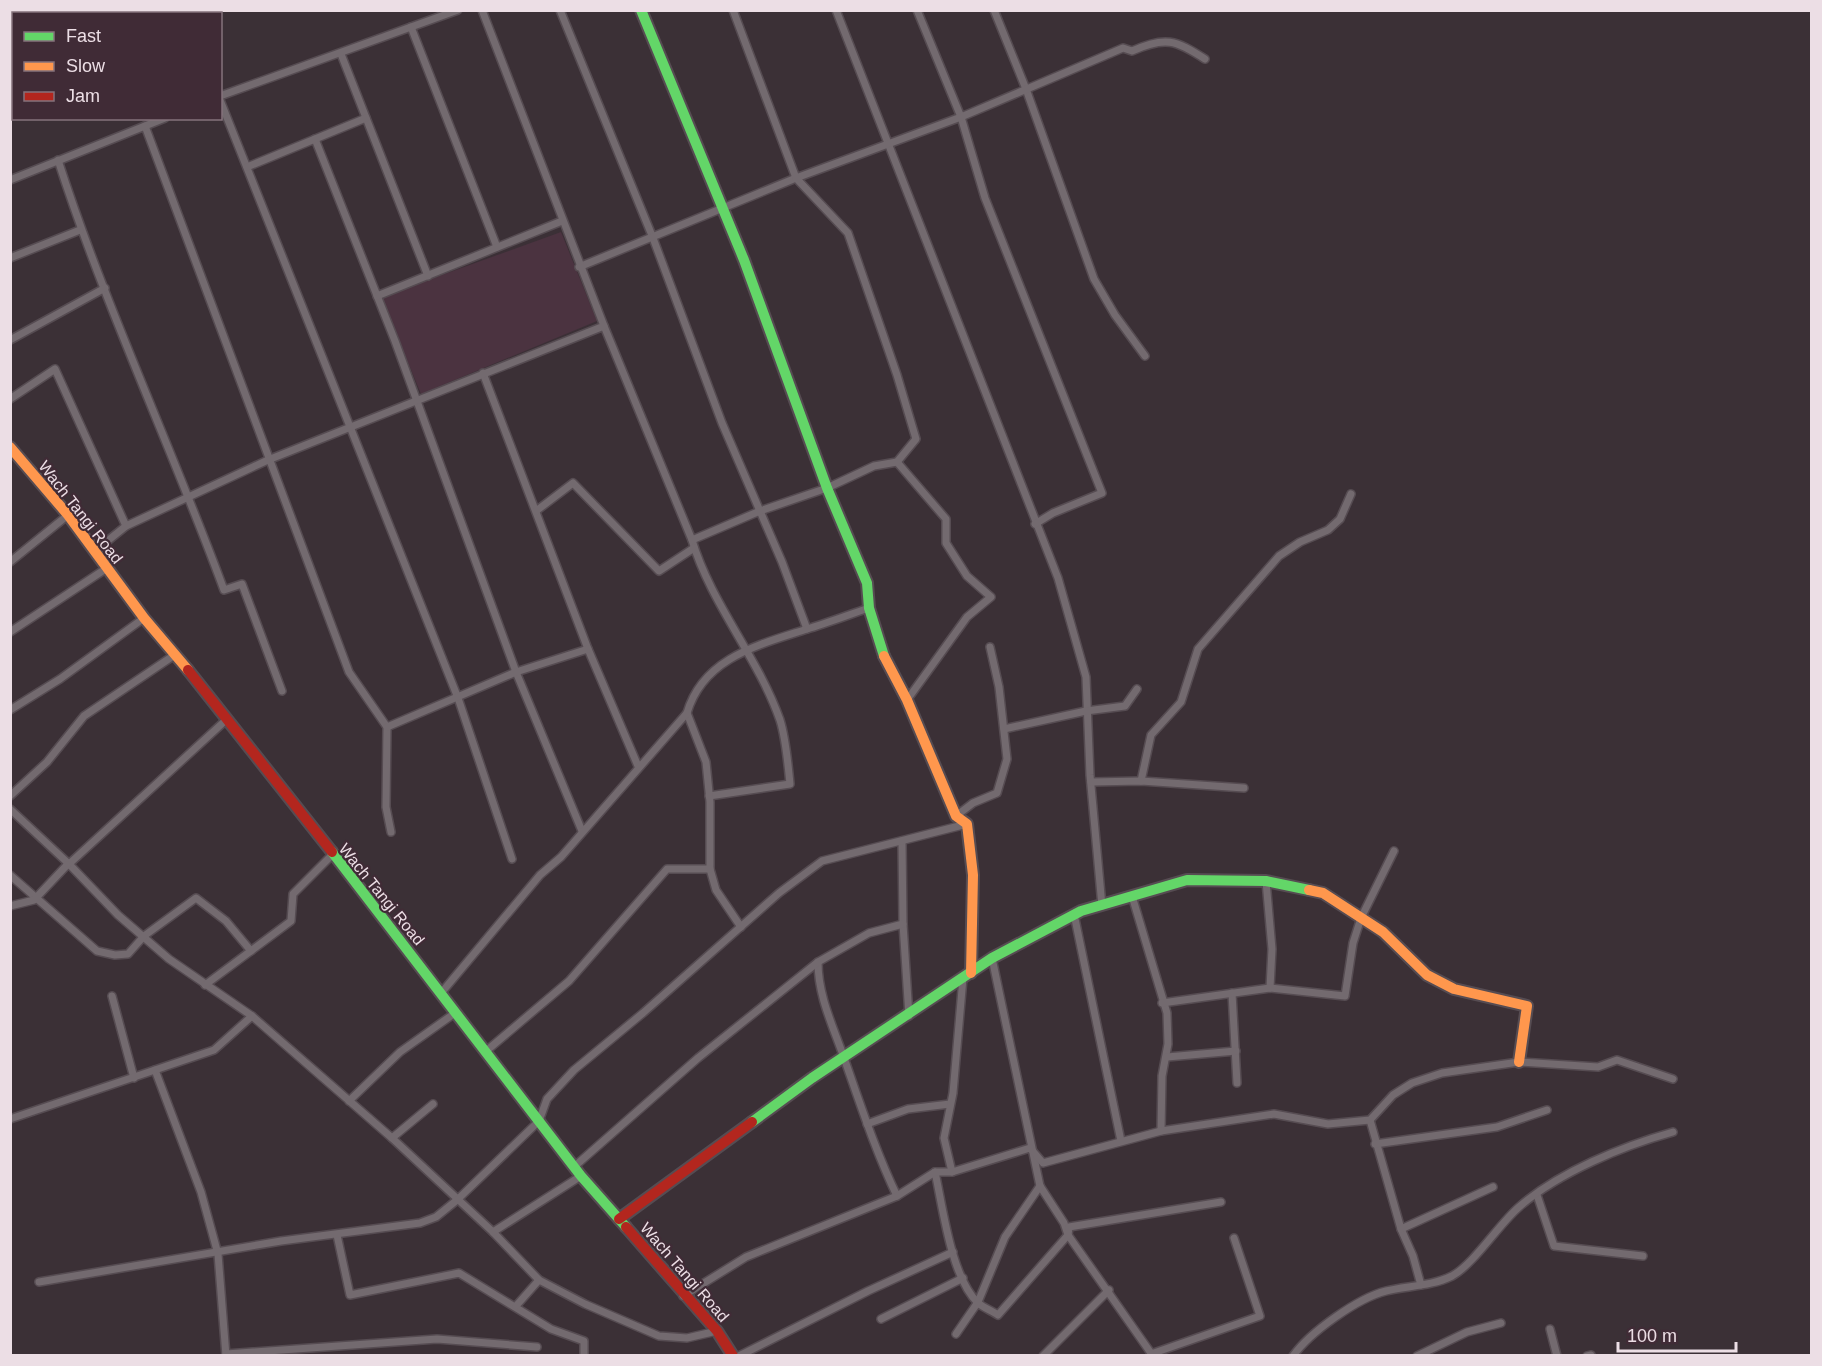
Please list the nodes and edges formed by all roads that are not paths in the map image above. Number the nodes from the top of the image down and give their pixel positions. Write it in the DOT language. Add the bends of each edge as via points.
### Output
graph roads {
  1 [pos="458,10"];
  2 [pos="482,10"];
  3 [pos="560,10"];
  4 [pos="641,10"];
  5 [pos="733,10"];
  6 [pos="836,10"];
  7 [pos="916,10"];
  8 [pos="994,10"];
  9 [pos="411,27"];
  10 [pos="341,54"];
  11 [pos="1205,59"];
  12 [pos="1026,89"];
  13 [pos="222,97"];
  14 [pos="222,103"];
  15 [pos="961,117"];
  16 [pos="366,118"];
  17 [pos="160,120"];
  18 [pos="145,126"];
  19 [pos="315,138"];
  20 [pos="890,144"];
  21 [pos="58,160"];
  22 [pos="247,167"];
  23 [pos="796,178"];
  24 [pos="10,180"];
  25 [pos="722,210"];
  26 [pos="562,221"];
  27 [pos="80,230"];
  28 [pos="654,238"];
  29 [pos="497,247"];
  30 [pos="10,258"];
  31 [pos="579,267"];
  32 [pos="428,276"];
  33 [pos="105,288"];
  34 [pos="377,296"];
  35 [pos="604,326"];
  36 [pos="10,340"];
  37 [pos="1145,356"];
  38 [pos="483,373"];
  39 [pos="10,399"];
  40 [pos="418,402"];
  41 [pos="350,425"];
  42 [pos="10,447"];
  43 [pos="268,460"];
  44 [pos="897,462"];
  45 [pos="827,488"];
  46 [pos="1352,494"];
  47 [pos="190,497"];
  48 [pos="536,511"];
  49 [pos="760,511"];
  50 [pos="68,515"];
  51 [pos="1035,524"];
  52 [pos="126,526"];
  53 [pos="693,544"];
  54 [pos="95,551"];
  55 [pos="10,562"];
  56 [pos="106,568"];
  57 [pos="869,608"];
  58 [pos="144,618"];
  59 [pos="807,629"];
  60 [pos="10,632"];
  61 [pos="990,647"];
  62 [pos="746,648"];
  63 [pos="588,649"];
  64 [pos="176,654"];
  65 [pos="516,672"];
  66 [pos="1137,688"];
  67 [pos="282,691"];
  68 [pos="458,698"];
  69 [pos="907,700"];
  70 [pos="10,710"];
  71 [pos="1086,711"];
  72 [pos="687,713"];
  73 [pos="226,720"];
  74 [pos="387,727"];
  75 [pos="1004,729"];
  76 [pos="638,766"];
  77 [pos="1091,782"];
  78 [pos="1141,782"];
  79 [pos="1244,789"];
  80 [pos="10,796"];
  81 [pos="709,796"];
  82 [pos="10,809"];
  83 [pos="956,816"];
  84 [pos="967,824"];
  85 [pos="582,831"];
  86 [pos="391,832"];
  87 [pos="902,841"];
  88 [pos="1394,852"];
  89 [pos="332,855"];
  90 [pos="512,859"];
  91 [pos="68,864"];
  92 [pos="710,869"];
  93 [pos="10,874"];
  94 [pos="1266,880"];
  95 [pos="1132,896"];
  96 [pos="37,897"];
  97 [pos="10,906"];
  98 [pos="1102,906"];
  99 [pos="1074,914"];
  100 [pos="1361,918"];
  101 [pos="903,924"];
  102 [pos="741,927"];
  103 [pos="144,936"];
  104 [pos="250,951"];
  105 [pos="992,958"];
  106 [pos="818,962"];
  107 [pos="967,976"];
  108 [pos="205,985"];
  109 [pos="1270,988"];
  110 [pos="442,992"];
  111 [pos="1232,993"];
  112 [pos="112,996"];
  113 [pos="1162,1003"];
  114 [pos="455,1013"];
  115 [pos="252,1016"];
  116 [pos="909,1016"];
  117 [pos="1236,1051"];
  118 [pos="485,1052"];
  119 [pos="843,1057"];
  120 [pos="1167,1057"];
  121 [pos="1519,1062"];
  122 [pos="155,1070"];
  123 [pos="134,1078"];
  124 [pos="1673,1079"];
  125 [pos="1237,1083"];
  126 [pos="349,1101"];
  127 [pos="433,1104"];
  128 [pos="951,1104"];
  129 [pos="1547,1110"];
  130 [pos="10,1119"];
  131 [pos="1370,1120"];
  132 [pos="539,1121"];
  133 [pos="867,1124"];
  134 [pos="1161,1131"];
  135 [pos="1673,1132"];
  136 [pos="392,1138"];
  137 [pos="1121,1141"];
  138 [pos="1376,1144"];
  139 [pos="1030,1148"];
  140 [pos="574,1166"];
  141 [pos="934,1172"];
  142 [pos="952,1172"];
  143 [pos="581,1176"];
  144 [pos="1040,1186"];
  145 [pos="1493,1187"];
  146 [pos="1537,1195"];
  147 [pos="897,1196"];
  148 [pos="457,1200"];
  149 [pos="1221,1202"];
  150 [pos="619,1219"];
  151 [pos="1401,1229"];
  152 [pos="493,1232"];
  153 [pos="338,1234"];
  154 [pos="1068,1235"];
  155 [pos="1234,1238"];
  156 [pos="953,1252"];
  157 [pos="218,1254"];
  158 [pos="1643,1256"];
  159 [pos="963,1278"];
  160 [pos="539,1280"];
  161 [pos="39,1282"];
  162 [pos="1421,1285"];
  163 [pos="1109,1290"];
  164 [pos="683,1296"];
  165 [pos="978,1302"];
  166 [pos="516,1306"];
  167 [pos="880,1319"];
  168 [pos="1502,1323"];
  169 [pos="1550,1329"];
  170 [pos="717,1331"];
  171 [pos="956,1334"];
  172 [pos="537,1347"];
  173 [pos="226,1355"];
  174 [pos="1152,1355"];
  175 [pos="1417,1355"];
  176 [pos="584,1356"];
  177 [pos="733,1356"];
  178 [pos="739,1356"];
  179 [pos="1043,1356"];
  180 [pos="1293,1356"];
  181 [pos="1557,1356"];
  1 -- 9 [label="street"];
  2 -- 26 [label="street"];
  3 -- 28 [label="street"];
  4 -- 25 [label="street"];
  5 -- 23 [label="street"];
  6 -- 20 [label="street"];
  7 -- 15 [label="street"];
  8 -- 12 [label="street"];
  9 -- 10 [label="street"];
  9 -- 29 [label="street"];
  10 -- 13 [label="street"];
  10 -- 16 [label="street"];
  11 -- 12 [label="street" via="1177,41 1152,42 1132,51 1124,48"];
  12 -- 15 [label="street"];
  12 -- 37 [label="street" via="1094,279"];
  14 -- 22 [label="street"];
  15 -- 20 [label="street"];
  15 -- 51 [label="street" via="985,198 1102,493"];
  16 -- 19 [label="street"];
  16 -- 32 [label="street"];
  17 -- 18 [label="street"];
  18 -- 21 [label="street"];
  18 -- 43 [label="street"];
  19 -- 22 [label="street"];
  19 -- 34 [label="street"];
  20 -- 23 [label="street"];
  20 -- 51 [label="street"];
  21 -- 24 [label="street"];
  21 -- 27 [label="street"];
  22 -- 41 [label="street"];
  23 -- 25 [label="street"];
  23 -- 44 [label="street" via="848,233 915,439"];
  25 -- 28 [label="street"];
  25 -- 45 [label="street"];
  26 -- 29 [label="street"];
  26 -- 31 [label="street"];
  27 -- 30 [label="street"];
  27 -- 33 [label="street"];
  28 -- 31 [label="street"];
  28 -- 49 [label="street" via="718,412"];
  29 -- 32 [label="street"];
  31 -- 35 [label="street"];
  32 -- 34 [label="street"];
  33 -- 36 [label="street"];
  33 -- 47 [label="street"];
  34 -- 40 [label="street"];
  35 -- 38 [label="street"];
  35 -- 53 [label="street"];
  38 -- 40 [label="street"];
  38 -- 48 [label="street"];
  39 -- 52 [label="street" via="55,369"];
  40 -- 41 [label="street"];
  40 -- 65 [label="street"];
  41 -- 43 [label="street"];
  41 -- 68 [label="street"];
  42 -- 50 [label="street, Wach Tangi Road"];
  43 -- 47 [label="street"];
  43 -- 74 [label="street" via="349,672"];
  44 -- 45 [label="street" via="873,466"];
  44 -- 69 [label="street" via="946,519 946,543 967,576 991,597 967,617"];
  45 -- 49 [label="street"];
  45 -- 57 [label="street" via="867,583"];
  46 -- 78 [label="street" via="1340,519 1328,530 1279,556 1198,649 1181,702 1151,735"];
  47 -- 52 [label="street"];
  47 -- 67 [label="street" via="224,591 242,584"];
  48 -- 53 [label="street" via="573,483 659,571"];
  48 -- 63 [label="street"];
  49 -- 53 [label="street"];
  49 -- 59 [label="street"];
  50 -- 54 [label="street, Wach Tangi Road"];
  50 -- 55 [label="street"];
  51 -- 71 [label="street" via="1073,626 1086,677"];
  52 -- 54 [label="street"];
  53 -- 62 [label="street" via="699,563"];
  54 -- 56 [label="street, Wach Tangi Road"];
  56 -- 58 [label="street, Wach Tangi Road"];
  56 -- 60 [label="street"];
  57 -- 59 [label="street"];
  57 -- 69 [label="street" via="885,658"];
  58 -- 64 [label="street, Wach Tangi Road"];
  58 -- 70 [label="street"];
  59 -- 62 [label="street"];
  61 -- 75 [label="street"];
  62 -- 72 [label="street" via="710,672 691,698"];
  62 -- 81 [label="street" via="780,720 790,784"];
  63 -- 65 [label="street"];
  63 -- 76 [label="street"];
  64 -- 73 [label="street, Wach Tangi Road"];
  64 -- 80 [label="street" via="84,716 47,762"];
  65 -- 68 [label="street"];
  65 -- 85 [label="street"];
  66 -- 71 [label="street" via="1125,706"];
  68 -- 74 [label="street"];
  68 -- 90 [label="street"];
  69 -- 83 [label="street"];
  71 -- 75 [label="street"];
  71 -- 77 [label="street"];
  72 -- 76 [label="street"];
  72 -- 81 [label="street" via="706,762"];
  73 -- 89 [label="street, Wach Tangi Road"];
  73 -- 91 [label="street"];
  74 -- 86 [label="street" via="386,807"];
  75 -- 83 [label="street" via="1006,759 997,793"];
  76 -- 85 [label="street"];
  77 -- 78 [label="street"];
  77 -- 98 [label="street"];
  78 -- 79 [label="street"];
  81 -- 92 [label="street"];
  82 -- 91 [label="street"];
  83 -- 84 [label="street"];
  84 -- 87 [label="street"];
  84 -- 107 [label="street" via="973,875"];
  85 -- 110 [label="street"];
  87 -- 101 [label="street"];
  87 -- 102 [label="street" via="822,861"];
  88 -- 100 [label="street"];
  89 -- 104 [label="street" via="293,894 291,921"];
  89 -- 110 [label="street, Wach Tangi Road"];
  91 -- 96 [label="street"];
  91 -- 103 [label="street"];
  92 -- 102 [label="street" via="716,890"];
  92 -- 118 [label="street" via="667,869 569,981"];
  93 -- 96 [label="street"];
  94 -- 95 [label="street" via="1187,880"];
  94 -- 100 [label="street" via="1323,893"];
  94 -- 109 [label="street" via="1272,949"];
  95 -- 98 [label="street"];
  95 -- 113 [label="street"];
  96 -- 97 [label="street"];
  96 -- 103 [label="street" via="97,951 128,954"];
  98 -- 99 [label="street"];
  99 -- 105 [label="street"];
  99 -- 137 [label="street"];
  100 -- 109 [label="street" via="1345,996"];
  100 -- 121 [label="street" via="1383,932 1427,975 1454,989 1527,1006"];
  101 -- 106 [label="street" via="869,933"];
  101 -- 116 [label="street"];
  102 -- 132 [label="street" via="574,1070 547,1099"];
  103 -- 104 [label="street" via="196,898 226,921"];
  103 -- 108 [label="street"];
  104 -- 108 [label="street"];
  105 -- 107 [label="street"];
  105 -- 139 [label="street"];
  106 -- 119 [label="street" via="818,982"];
  106 -- 140 [label="street" via="698,1058"];
  107 -- 116 [label="street"];
  107 -- 128 [label="street"];
  108 -- 115 [label="street"];
  109 -- 111 [label="street"];
  110 -- 114 [label="street, Wach Tangi Road"];
  111 -- 113 [label="street"];
  111 -- 117 [label="street"];
  112 -- 123 [label="street"];
  113 -- 120 [label="street" via="1167,1013"];
  114 -- 118 [label="street, Wach Tangi Road"];
  114 -- 126 [label="street" via="400,1052"];
  115 -- 122 [label="street" via="214,1050"];
  115 -- 126 [label="street"];
  116 -- 119 [label="street"];
  117 -- 120 [label="street"];
  117 -- 125 [label="street"];
  118 -- 132 [label="street, Wach Tangi Road"];
  119 -- 133 [label="street"];
  119 -- 150 [label="street"];
  120 -- 134 [label="street" via="1162,1076"];
  121 -- 124 [label="street" via="1599,1067 1617,1060"];
  121 -- 131 [label="street" via="1442,1073 1412,1083 1393,1095"];
  122 -- 123 [label="street"];
  122 -- 157 [label="street" via="201,1192"];
  123 -- 130 [label="street"];
  126 -- 136 [label="street"];
  127 -- 136 [label="street"];
  128 -- 133 [label="street" via="908,1109"];
  128 -- 142 [label="street" via="944,1138"];
  129 -- 138 [label="street" via="1497,1127"];
  131 -- 134 [label="street" via="1328,1124 1274,1114"];
  131 -- 138 [label="street"];
  132 -- 140 [label="street, Wach Tangi Road"];
  132 -- 148 [label="street"];
  133 -- 147 [label="street"];
  134 -- 137 [label="street"];
  135 -- 146 [label="street" via="1631,1144"];
  136 -- 148 [label="street"];
  137 -- 139 [label="street" via="1043,1163"];
  138 -- 151 [label="street"];
  139 -- 142 [label="street"];
  139 -- 144 [label="street"];
  140 -- 143 [label="street, Wach Tangi Road"];
  141 -- 142 [label="street"];
  141 -- 147 [label="street"];
  141 -- 156 [label="street"];
  143 -- 150 [label="street, Wach Tangi Road"];
  143 -- 152 [label="street"];
  144 -- 154 [label="street"];
  144 -- 165 [label="street" via="1005,1237"];
  145 -- 151 [label="street"];
  146 -- 158 [label="street" via="1554,1246"];
  146 -- 162 [label="street" via="1518,1208 1453,1275"];
  147 -- 164 [label="street" via="746,1257"];
  148 -- 152 [label="street"];
  148 -- 153 [label="street" via="436,1217 420,1223"];
  149 -- 154 [label="street" via="1069,1227"];
  150 -- 164 [label="street, Wach Tangi Road"];
  151 -- 162 [label="street"];
  152 -- 160 [label="street"];
  153 -- 157 [label="street"];
  153 -- 166 [label="street" via="350,1295 459,1273 506,1304"];
  154 -- 163 [label="street"];
  154 -- 165 [label="street" via="998,1316"];
  155 -- 174 [label="street" via="1260,1316"];
  156 -- 159 [label="street"];
  156 -- 178 [label="street"];
  157 -- 161 [label="street"];
  157 -- 173 [label="street"];
  159 -- 165 [label="street"];
  159 -- 167 [label="street"];
  160 -- 166 [label="street"];
  160 -- 170 [label="street" via="659,1336 687,1338"];
  162 -- 180 [label="street" via="1383,1292 1331,1320 1302,1343"];
  163 -- 174 [label="street"];
  163 -- 179 [label="street"];
  164 -- 170 [label="street, Wach Tangi Road"];
  165 -- 171 [label="street"];
  166 -- 176 [label="street" via="551,1329 584,1341"];
  168 -- 175 [label="street" via="1467,1332"];
  169 -- 181 [label="street"];
  170 -- 177 [label="street, Wach Tangi Road"];
  172 -- 173 [label="street" via="437,1339"];
}
